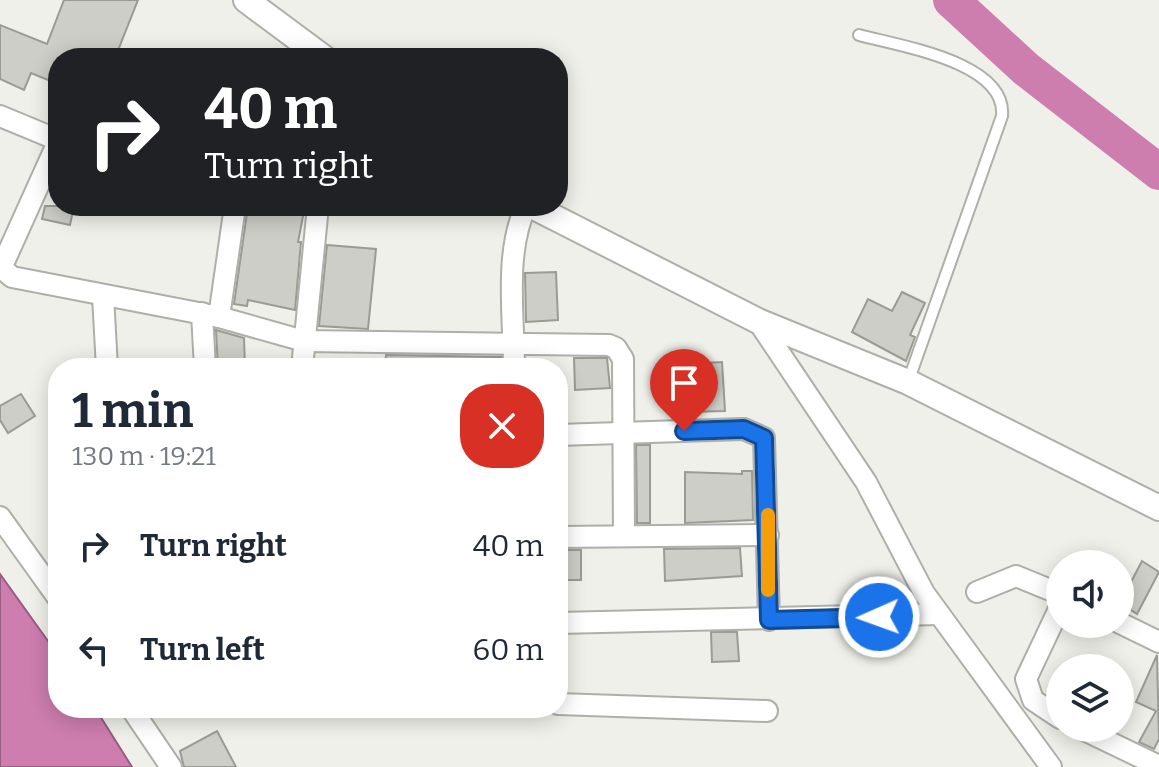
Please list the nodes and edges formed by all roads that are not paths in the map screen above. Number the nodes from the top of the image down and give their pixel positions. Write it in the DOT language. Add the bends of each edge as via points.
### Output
graph roads {
  1 [pos="246,0"];
  2 [pos="859,35"];
  3 [pos="311,48"];
  4 [pos="0,116"];
  5 [pos="48,137"];
  6 [pos="48,165"];
  7 [pos="233,216"];
  8 [pos="317,216"];
  9 [pos="523,216"];
  10 [pos="549,216"];
  11 [pos="103,296"];
  12 [pos="211,315"];
  13 [pos="758,321"];
  14 [pos="304,341"];
  15 [pos="514,345"];
  16 [pos="106,358"];
  17 [pos="206,358"];
  18 [pos="303,358"];
  19 [pos="514,358"];
  20 [pos="908,382"];
  21 [pos="624,433"];
  22 [pos="568,435"];
  23 [pos="1159,508"];
  24 [pos="0,517"];
  25 [pos="768,535"];
  26 [pos="624,536"];
  27 [pos="568,537"];
  28 [pos="48,584"];
  29 [pos="1046,588"];
  30 [pos="977,592"];
  31 [pos="939,614"];
  32 [pos="769,620"];
  33 [pos="568,623"];
  34 [pos="1134,630"];
  35 [pos="1046,637"];
  36 [pos="1159,642"];
  37 [pos="568,704"];
  38 [pos="1046,709"];
  39 [pos="767,711"];
  40 [pos="138,718"];
  41 [pos="1109,742"];
  42 [pos="1159,766"];
  43 [pos="171,767"];
  44 [pos="1051,767"];
  1 -- 3 [label="street"];
  2 -- 20 [label="lane" via="978,73 993,85 1003,104"];
  4 -- 5 [label="street"];
  6 -- 11 [label="street" via="4,270 12,277"];
  7 -- 12 [label="street"];
  8 -- 14 [label="street"];
  9 -- 15 [label="street" via="514,246"];
  10 -- 13 [label="street"];
  11 -- 12 [label="street"];
  11 -- 16 [label="street"];
  12 -- 14 [label="street"];
  12 -- 17 [label="street"];
  13 -- 20 [label="street"];
  13 -- 31 [label="street" via="866,482"];
  14 -- 15 [label="street"];
  14 -- 18 [label="street"];
  15 -- 19 [label="street"];
  15 -- 21 [label="street" via="616,348 623,359"];
  20 -- 23 [label="street"];
  21 -- 22 [label="street"];
  21 -- 25 [label="street" via="757,432 767,447"];
  21 -- 26 [label="street"];
  24 -- 28 [label="street"];
  25 -- 26 [label="street"];
  25 -- 32 [label="street"];
  26 -- 27 [label="street"];
  29 -- 30 [label="street" via="1016,576"];
  31 -- 32 [label="street"];
  31 -- 44 [label="street"];
  32 -- 33 [label="street"];
  34 -- 36 [label="street"];
  35 -- 38 [label="street" via="1026,679 1033,700"];
  37 -- 39 [label="street"];
  40 -- 43 [label="street"];
  41 -- 42 [label="street"];
}
